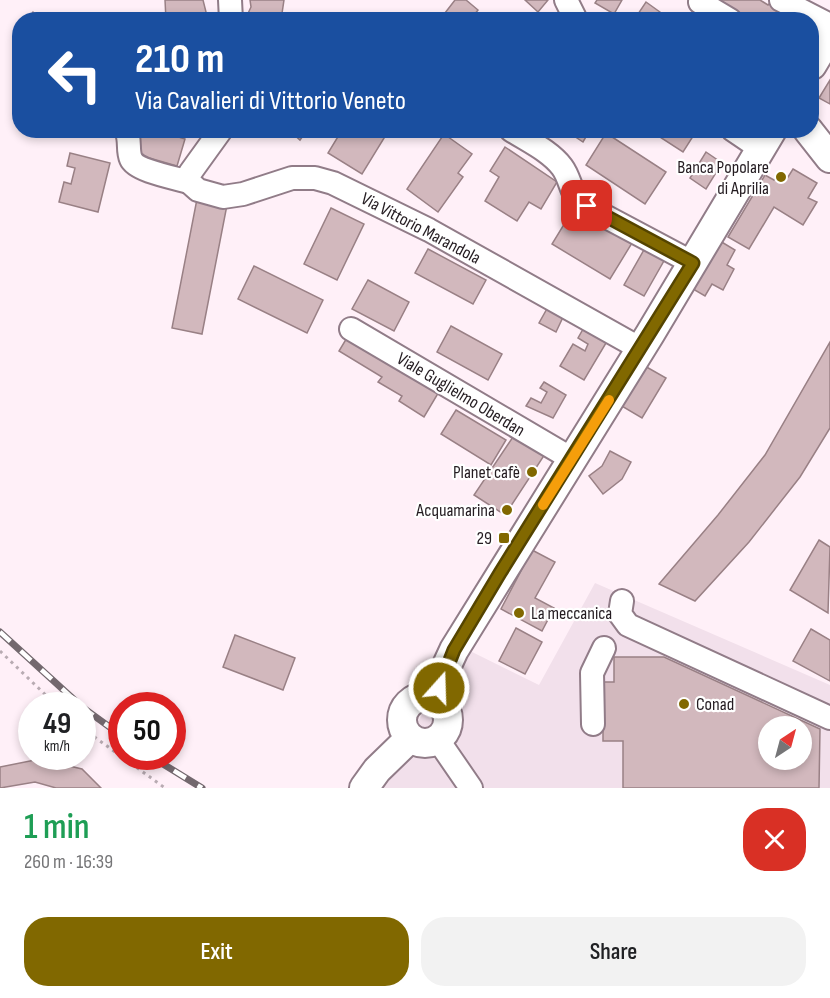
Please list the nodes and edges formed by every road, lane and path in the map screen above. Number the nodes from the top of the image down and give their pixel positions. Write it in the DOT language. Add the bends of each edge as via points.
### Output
graph roads {
  1 [pos="781,0"];
  2 [pos="700,2"];
  3 [pos="717,12"];
  4 [pos="805,12"];
  5 [pos="830,34"];
  6 [pos="819,53"];
  7 [pos="129,138"];
  8 [pos="215,138"];
  9 [pos="523,138"];
  10 [pos="814,138"];
  11 [pos="767,140"];
  12 [pos="830,158"];
  13 [pos="189,182"];
  14 [pos="693,263"];
  15 [pos="351,329"];
  16 [pos="641,349"];
  17 [pos="572,459"];
  18 [pos="622,601"];
  19 [pos="604,648"];
  20 [pos="0,651"];
  21 [pos="43,692"];
  22 [pos="436,700"];
  23 [pos="830,718"];
  24 [pos="593,724"];
  25 [pos="96,738"];
  26 [pos="410,738"];
  27 [pos="438,740"];
  28 [pos="165,788"];
  29 [pos="364,788"];
  30 [pos="471,788"];
  1 -- 4 [label="street"];
  2 -- 3 [label="street"];
  5 -- 6 [label="main road"];
  7 -- 13 [label="street, Via Vittorio Marandola" via="129,155 136,165"];
  8 -- 13 [label="street" via="192,170"];
  9 -- 14 [label="street" via="558,162 582,204"];
  10 -- 12 [label="main road"];
  11 -- 14 [label="main road"];
  13 -- 16 [label="street, Via Vittorio Marandola" via="198,190 223,197 286,178 333,183 429,230"];
  14 -- 16 [label="main road"];
  15 -- 17 [label="street, Viale Guglielmo Oberdan"];
  16 -- 17 [label="main road"];
  17 -- 22 [label="main road" via="454,650"];
  18 -- 23 [label="street" via="620,614 628,625"];
  19 -- 24 [label="street" via="592,673"];
  20 -- 21 [label="path"];
  22 -- 26 [label="main road" via="417,699 406,708 402,722"];
  22 -- 27 [label="main road" via="444,706 449,721"];
  25 -- 28 [label="path"];
  26 -- 27 [label="main road" via="425,744"];
  26 -- 29 [label="main road"];
  27 -- 30 [label="street"];
}
